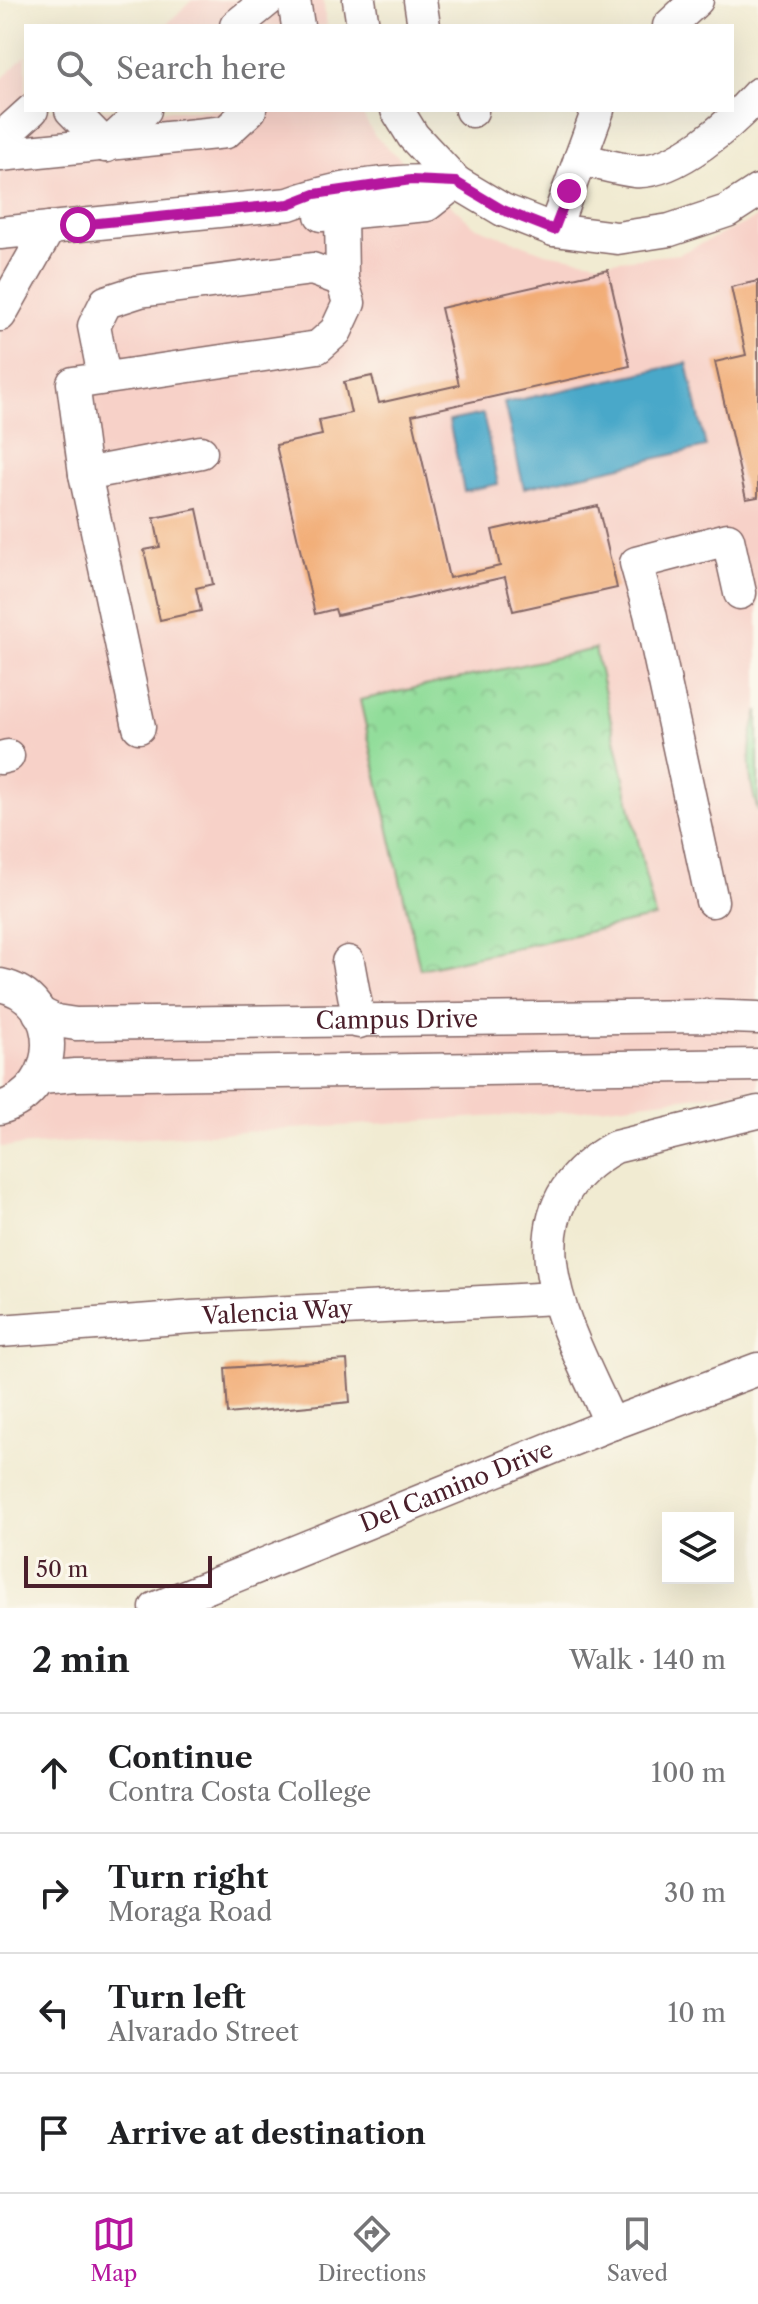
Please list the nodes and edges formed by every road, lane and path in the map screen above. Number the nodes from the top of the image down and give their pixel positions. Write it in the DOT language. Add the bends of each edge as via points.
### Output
graph roads {
  1 [pos="268,0"];
  2 [pos="294,0"];
  3 [pos="359,0"];
  4 [pos="420,0"];
  5 [pos="697,0"];
  6 [pos="238,24"];
  7 [pos="298,24"];
  8 [pos="363,24"];
  9 [pos="424,24"];
  10 [pos="671,24"];
  11 [pos="758,94"];
  12 [pos="30,112"];
  13 [pos="73,112"];
  14 [pos="143,112"];
  15 [pos="248,112"];
  16 [pos="398,112"];
  17 [pos="597,112"];
  18 [pos="0,139"];
  19 [pos="106,146"];
  20 [pos="0,155"];
  21 [pos="580,159"];
  22 [pos="456,182"];
  23 [pos="758,191"];
  24 [pos="289,204"];
  25 [pos="341,213"];
  26 [pos="49,228"];
  27 [pos="554,230"];
  28 [pos="0,233"];
  29 [pos="342,280"];
  30 [pos="0,315"];
  31 [pos="104,377"];
  32 [pos="201,452"];
  33 [pos="85,474"];
  34 [pos="745,577"];
  35 [pos="139,727"];
  36 [pos="712,901"];
  37 [pos="348,962"];
  38 [pos="0,985"];
  39 [pos="39,1013"];
  40 [pos="758,1018"];
  41 [pos="359,1022"];
  42 [pos="758,1065"];
  43 [pos="41,1078"];
  44 [pos="0,1108"];
  45 [pos="758,1112"];
  46 [pos="556,1298"];
  47 [pos="0,1331"];
  48 [pos="758,1369"];
  49 [pos="611,1424"];
  50 [pos="156,1608"];
  1 -- 6 [label="street"];
  2 -- 7 [label="street"];
  3 -- 8 [label="street"];
  4 -- 9 [label="street"];
  5 -- 10 [label="street"];
  11 -- 21 [label="street" via="732,123 670,163 638,171"];
  12 -- 18 [label="street"];
  13 -- 19 [label="street"];
  14 -- 19 [label="street"];
  15 -- 19 [label="street" via="226,132"];
  16 -- 22 [label="street"];
  17 -- 21 [label="street"];
  19 -- 20 [label="street"];
  21 -- 27 [label="street"];
  22 -- 24 [label="street" via="411,180 315,194"];
  22 -- 25 [label="street" via="427,205"];
  22 -- 27 [label="street" via="503,210"];
  23 -- 27 [label="street" via="727,211 670,230 617,238"];
  24 -- 25 [label="street" via="313,216"];
  24 -- 26 [label="street"];
  25 -- 29 [label="street"];
  26 -- 28 [label="street"];
  26 -- 30 [label="street"];
  29 -- 31 [label="street" via="349,303 336,331 318,347"];
  29 -- 31 [label="street" via="312,269 140,291 106,302 94,326"];
  31 -- 33 [label="street" via="73,383"];
  32 -- 33 [label="street"];
  33 -- 35 [label="street"];
  34 -- 36 [label="street" via="728,539 636,563"];
  37 -- 41 [label="street"];
  38 -- 39 [label="street" via="25,997"];
  39 -- 41 [label="street, Campus Drive" via="76,1024"];
  39 -- 43 [label="street" via="48,1038"];
  40 -- 41 [label="street, Campus Drive"];
  42 -- 43 [label="street, Campus Drive"];
  43 -- 44 [label="street" via="29,1093"];
  45 -- 46 [label="street" via="615,1147 580,1172 553,1223 550,1260"];
  46 -- 47 [label="street, Valencia Way"];
  46 -- 49 [label="street"];
  48 -- 49 [label="street, Del Camino Drive"];
  49 -- 50 [label="street, Del Camino Drive"];
}
